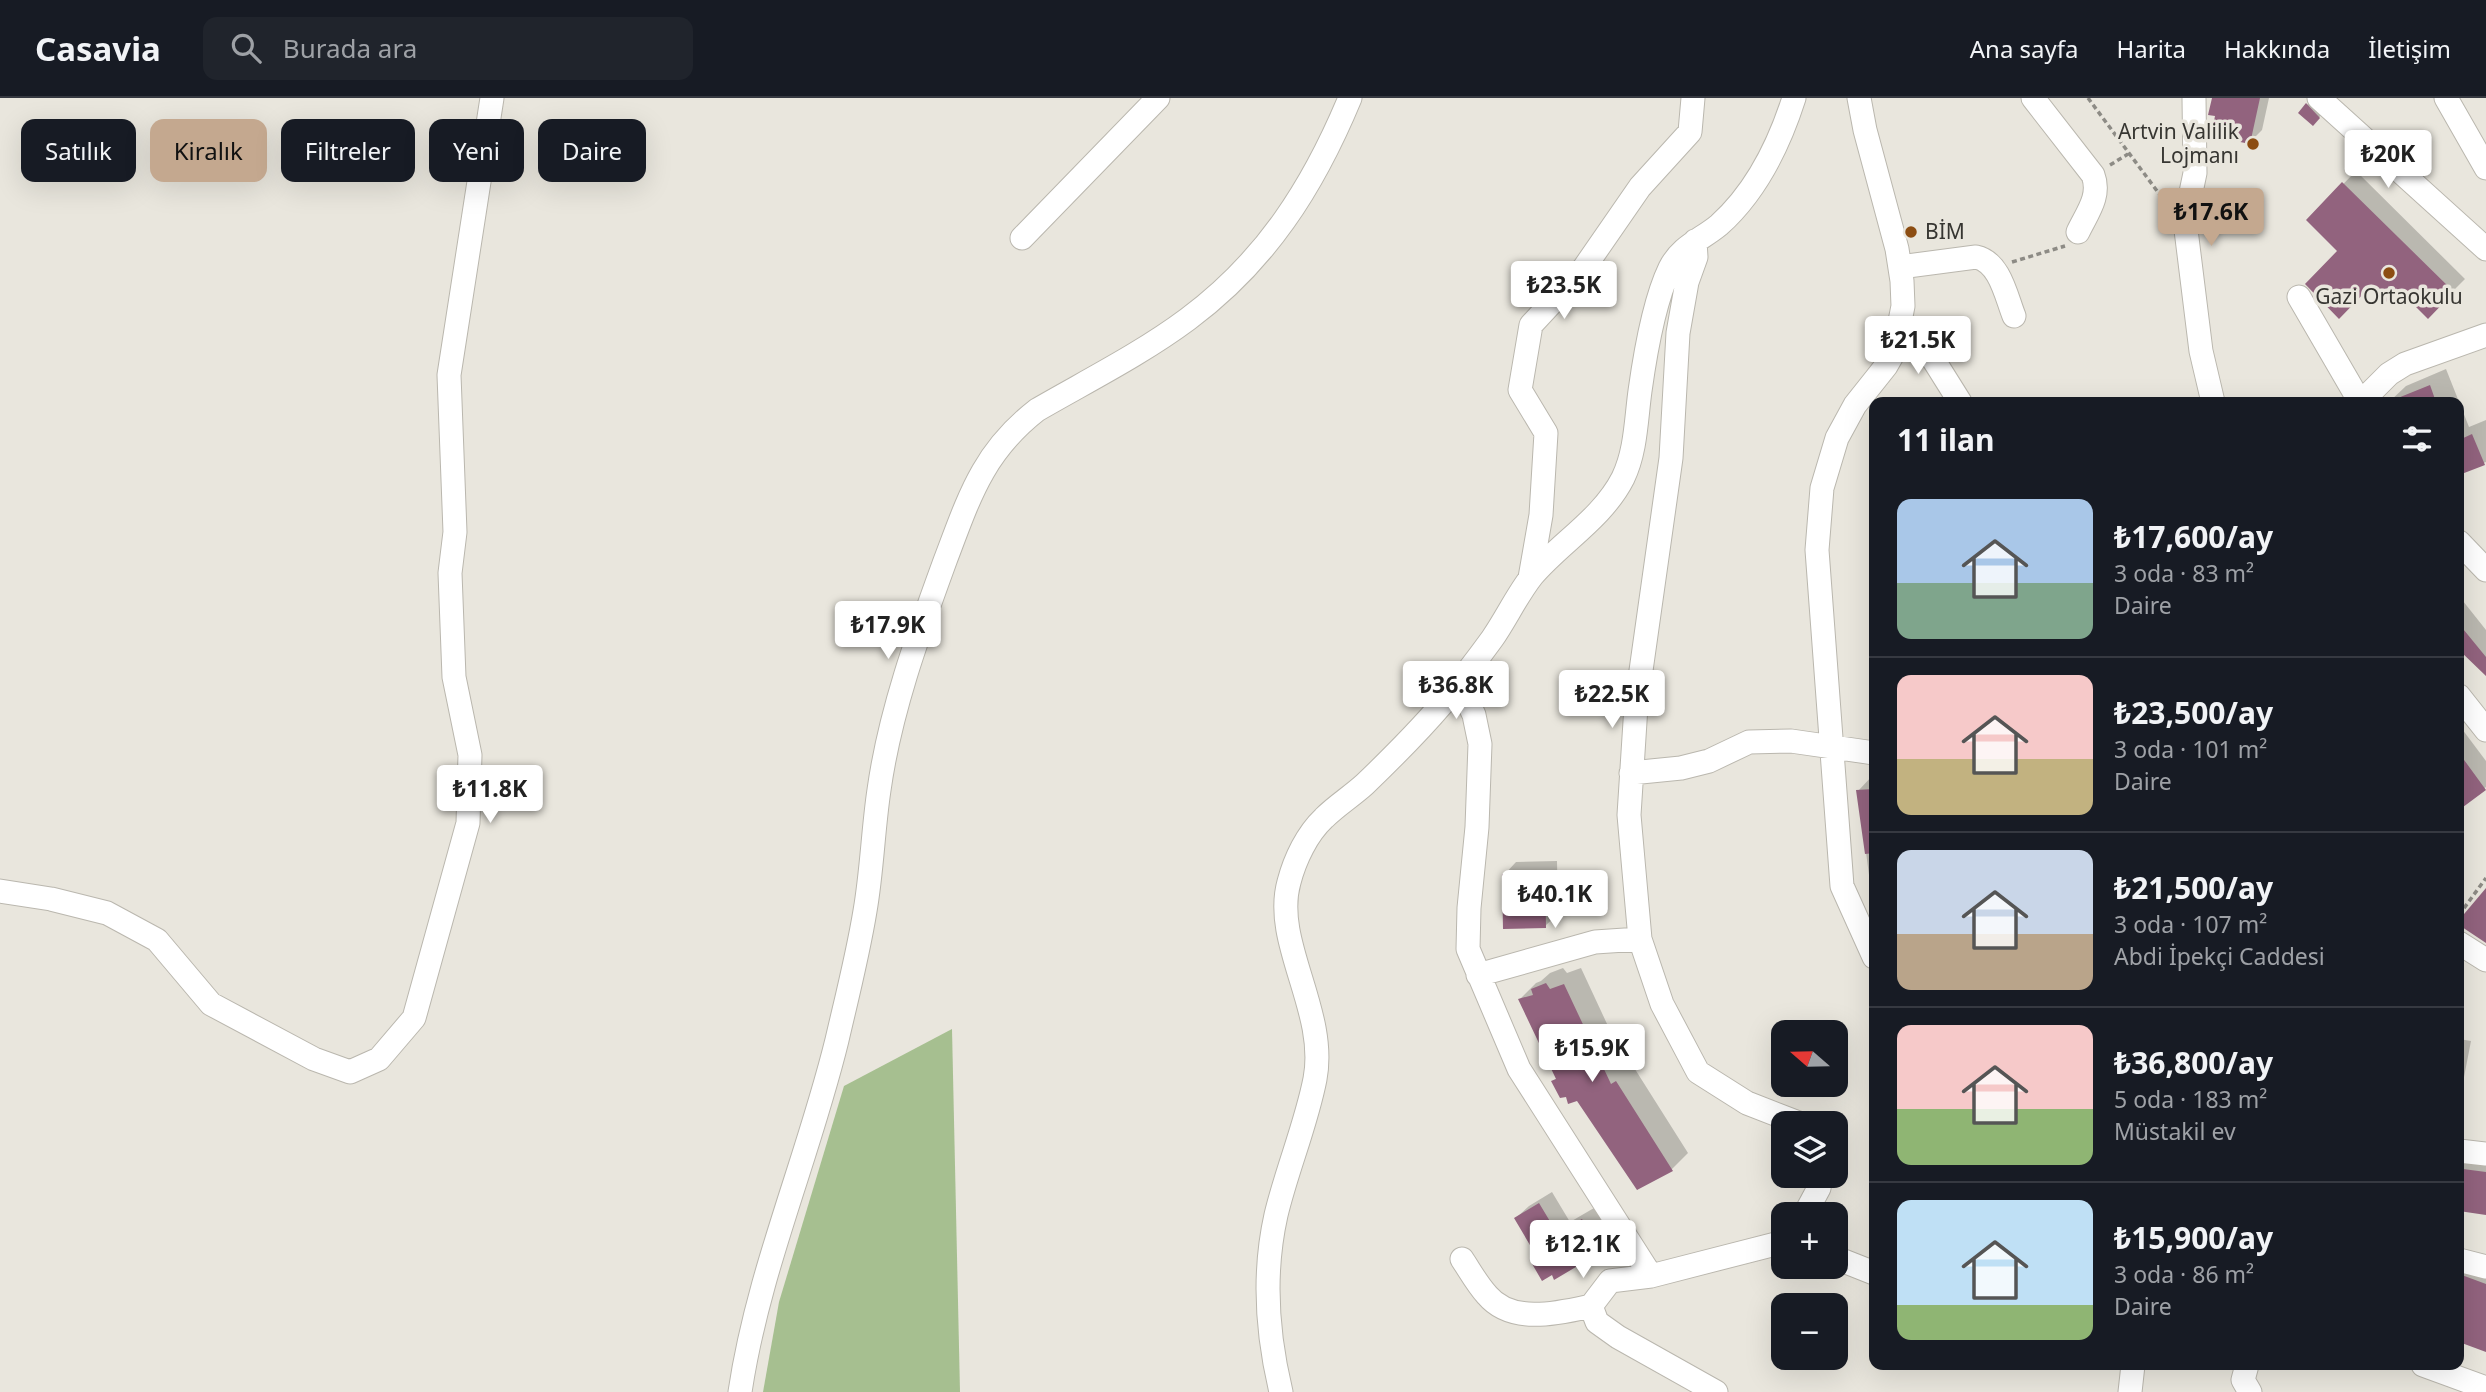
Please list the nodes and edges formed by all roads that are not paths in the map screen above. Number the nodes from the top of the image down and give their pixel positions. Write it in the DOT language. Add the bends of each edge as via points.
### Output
graph roads {
  1 [pos="492,98"];
  2 [pos="1158,98"];
  3 [pos="1350,98"];
  4 [pos="1693,98"];
  5 [pos="1794,98"];
  6 [pos="1859,98"];
  7 [pos="2033,98"];
  8 [pos="2194,98"];
  9 [pos="2319,98"];
  10 [pos="2446,98"];
  11 [pos="2486,167"];
  12 [pos="2078,232"];
  13 [pos="1022,238"];
  14 [pos="1695,241"];
  15 [pos="2486,249"];
  16 [pos="1900,267"];
  17 [pos="2299,296"];
  18 [pos="2014,316"];
  19 [pos="1901,323"];
  20 [pos="2486,335"];
  21 [pos="1956,397"];
  22 [pos="2212,397"];
  23 [pos="2357,397"];
  24 [pos="2365,397"];
  25 [pos="2464,547"];
  26 [pos="2486,569"];
  27 [pos="1530,578"];
  28 [pos="1459,682"];
  29 [pos="2464,702"];
  30 [pos="2486,730"];
  31 [pos="1832,746"];
  32 [pos="1869,752"];
  33 [pos="1631,772"];
  34 [pos="0,891"];
  35 [pos="1640,939"];
  36 [pos="1869,946"];
  37 [pos="2464,946"];
  38 [pos="2486,960"];
  39 [pos="1478,975"];
  40 [pos="1771,1112"];
  41 [pos="2464,1152"];
  42 [pos="2486,1154"];
  43 [pos="1771,1245"];
  44 [pos="1462,1259"];
  45 [pos="2464,1261"];
  46 [pos="1848,1263"];
  47 [pos="2486,1267"];
  48 [pos="1869,1271"];
  49 [pos="1651,1276"];
  50 [pos="1591,1306"];
  51 [pos="2132,1370"];
  52 [pos="2246,1370"];
  53 [pos="2431,1370"];
  54 [pos="2452,1384"];
  55 [pos="2486,1388"];
  56 [pos="740,1392"];
  57 [pos="1281,1392"];
  58 [pos="1716,1392"];
  59 [pos="2130,1392"];
  60 [pos="2250,1392"];
  1 -- 34 [label="street" via="449,375 454,677 470,755 468,822 414,1018 379,1059 351,1072 314,1059 211,1004 157,940 107,913"];
  2 -- 13 [label="street"];
  3 -- 56 [label="street" via="1319,168 1293,211 1239,275 1158,340 1037,410 1003,440 977,480 897,706 879,789 865,911 840,1027 772,1251"];
  4 -- 27 [label="street" via="1690,132 1640,187 1584,268 1531,325 1520,390 1546,433 1541,515"];
  5 -- 14 [label="street" via="1780,138 1752,187 1717,226"];
  6 -- 16 [label="street"];
  7 -- 12 [label="street" via="2097,185"];
  8 -- 22 [label="street" via="2195,173 2186,216 2201,351"];
  9 -- 15 [label="street"];
  10 -- 11 [label="street"];
  14 -- 27 [label="street" via="1675,258 1664,284 1622,479 1595,516"];
  14 -- 33 [label="street" via="1696,257 1678,333 1671,458"];
  16 -- 18 [label="street" via="1976,257 1990,262"];
  16 -- 19 [label="street"];
  17 -- 23 [label="street"];
  19 -- 21 [label="street" via="1918,335"];
  19 -- 31 [label="street" via="1895,352 1855,405 1837,438 1822,488 1817,550"];
  20 -- 24 [label="street" via="2405,365"];
  25 -- 26 [label="street"];
  27 -- 28 [label="street"];
  28 -- 39 [label="street" via="1474,715 1480,744 1468,950"];
  28 -- 57 [label="street" via="1420,729 1306,839 1285,896 1290,934 1312,1011 1316,1073 1276,1214 1268,1261 1272,1355"];
  29 -- 30 [label="street"];
  31 -- 32 [label="street"];
  31 -- 33 [label="street" via="1749,742 1709,761"];
  31 -- 36 [label="street" via="1842,886"];
  33 -- 35 [label="street" via="1629,815"];
  35 -- 39 [label="street" via="1595,942"];
  35 -- 40 [label="street" via="1662,1004 1698,1072"];
  37 -- 38 [label="street"];
  39 -- 49 [label="street" via="1519,1069"];
  41 -- 42 [label="street"];
  43 -- 49 [label="street"];
  44 -- 50 [label="street" via="1488,1297 1508,1308 1552,1315"];
  45 -- 47 [label="street"];
  46 -- 48 [label="street"];
  49 -- 50 [label="street" via="1610,1281"];
  50 -- 58 [label="street" via="1597,1322 1618,1337"];
  51 -- 59 [label="street"];
  52 -- 60 [label="street" via="2243,1380"];
  53 -- 54 [label="street"];
  54 -- 55 [label="street"];
}
